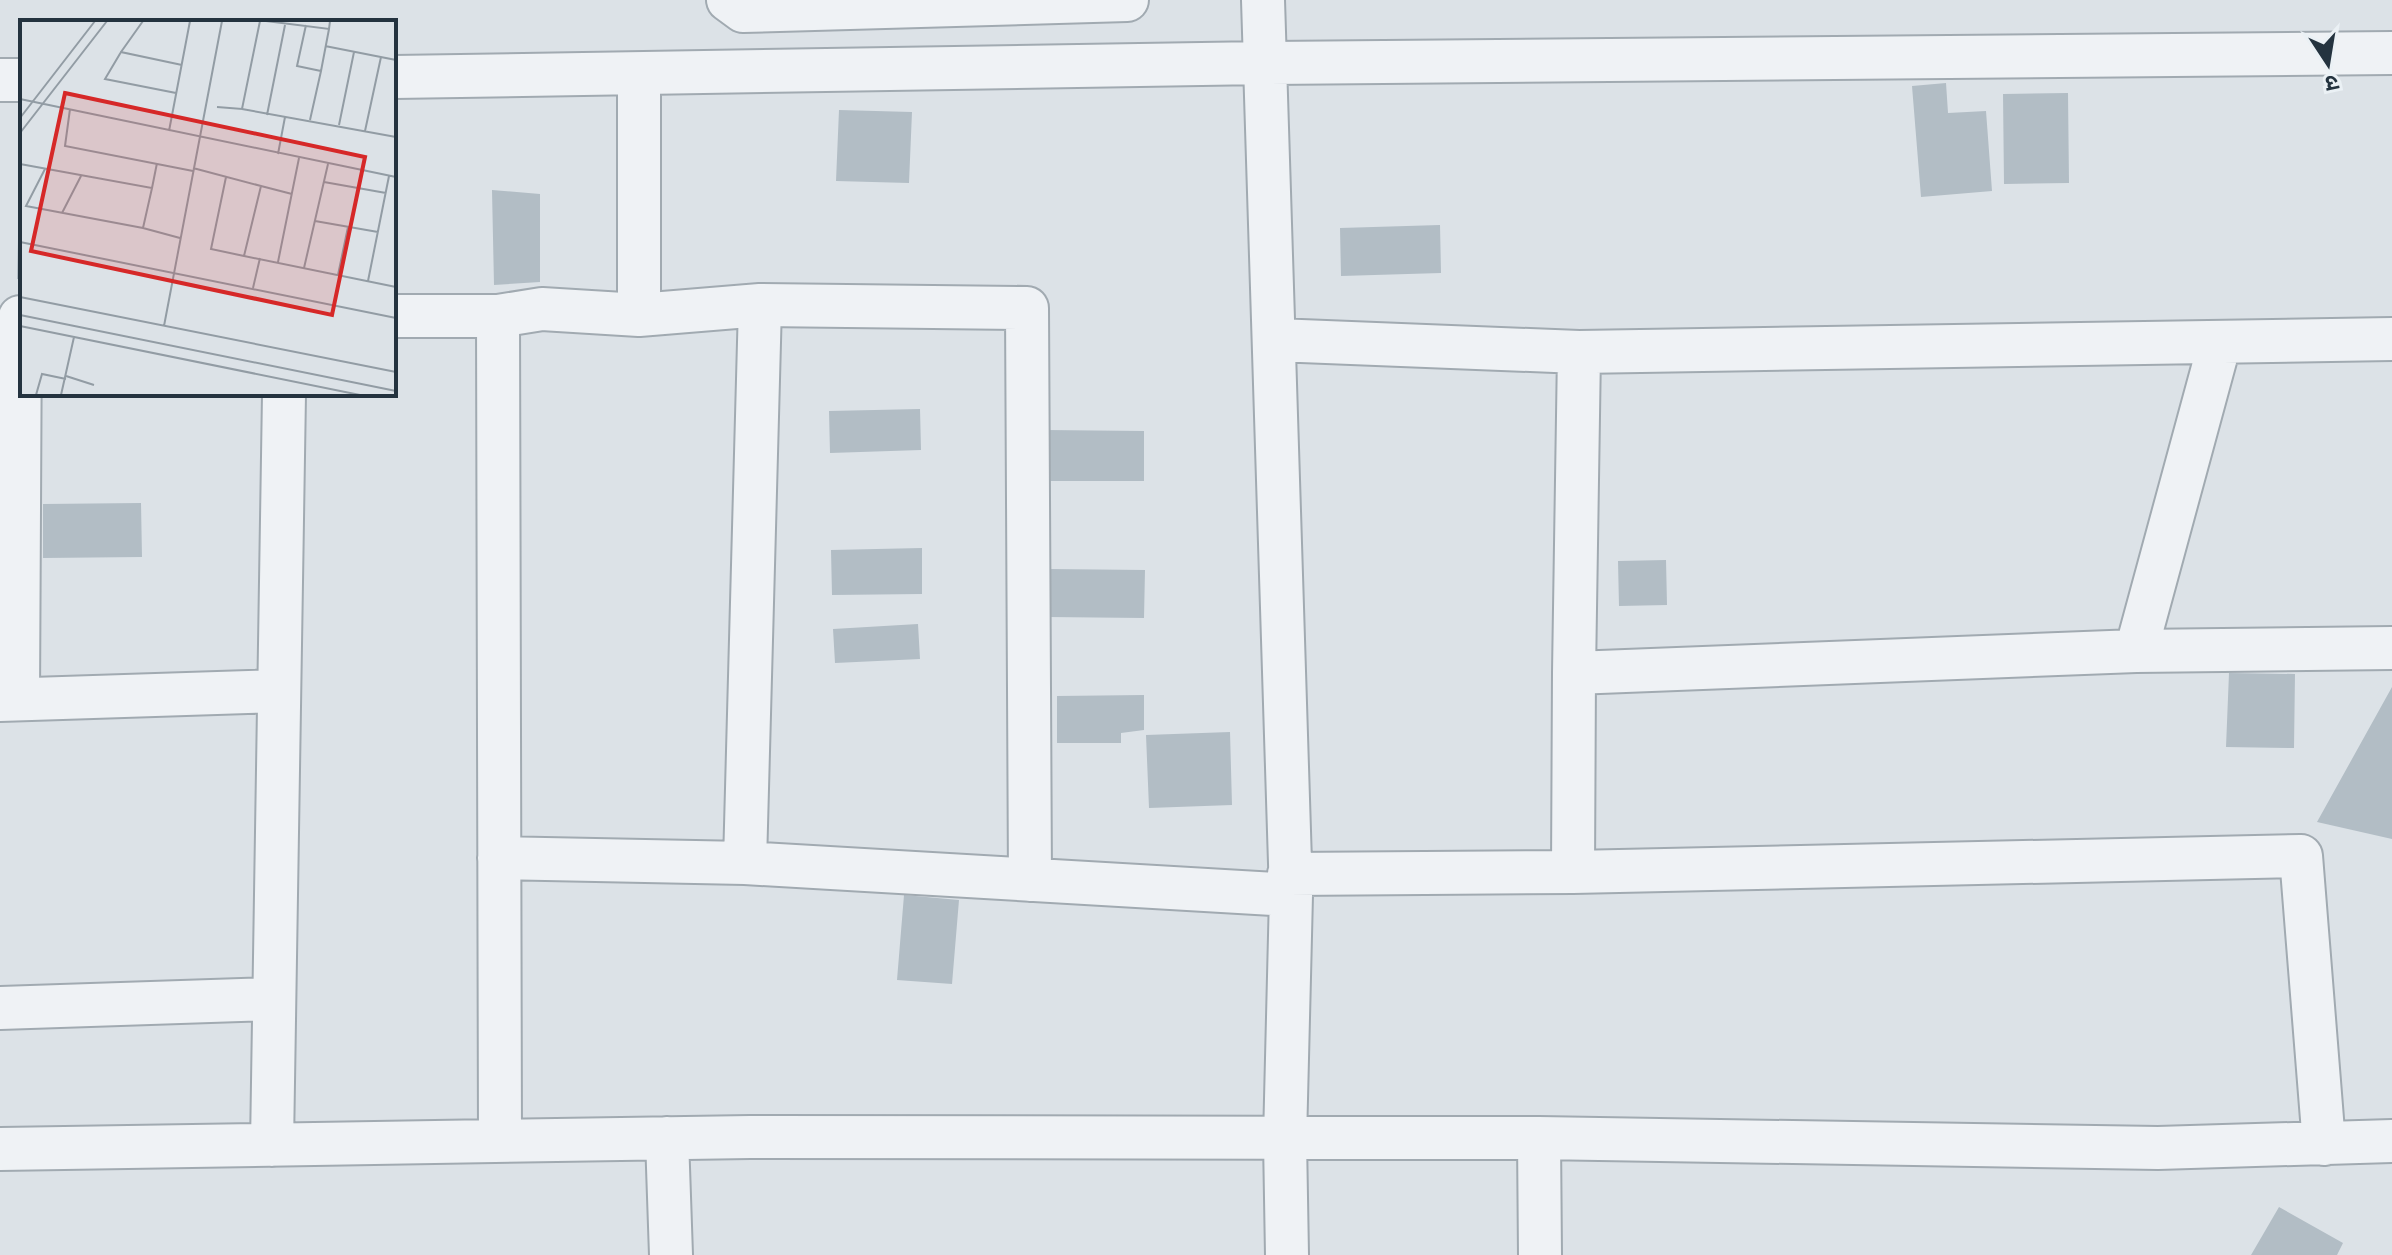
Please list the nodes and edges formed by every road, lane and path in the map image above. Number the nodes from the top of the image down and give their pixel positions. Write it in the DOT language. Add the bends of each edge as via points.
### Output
graph roads {
  1 [pos="728,0"];
  2 [pos="1127,0"];
  3 [pos="1263,0"];
  4 [pos="2392,53"];
  5 [pos="1263,63"];
  6 [pos="639,76"];
  7 [pos="396,77"];
  8 [pos="760,305"];
  9 [pos="639,315"];
  10 [pos="396,316"];
  11 [pos="498,316"];
  12 [pos="14,317"];
  13 [pos="2392,339"];
  14 [pos="1276,340"];
  15 [pos="2220,342"];
  16 [pos="1579,352"];
  17 [pos="284,396"];
  18 [pos="2392,648"];
  19 [pos="2136,651"];
  20 [pos="1574,673"];
  21 [pos="279,691"];
  22 [pos="9,699"];
  23 [pos="499,858"];
  24 [pos="745,863"];
  25 [pos="1573,872"];
  26 [pos="1030,880"];
  27 [pos="1290,884"];
  28 [pos="274,999"];
  29 [pos="0,1008"];
  30 [pos="667,1138"];
  31 [pos="1539,1138"];
  32 [pos="1285,1140"];
  33 [pos="500,1141"];
  34 [pos="2392,1141"];
  35 [pos="2324,1144"];
  36 [pos="272,1145"];
  37 [pos="0,1149"];
  38 [pos="671,1255"];
  39 [pos="1287,1255"];
  40 [pos="1540,1255"];
  1 -- 2 [label="street" via="743,11"];
  3 -- 5 [label="street"];
  4 -- 5 [label="street"];
  5 -- 6 [label="street"];
  5 -- 14 [label="street"];
  6 -- 7 [label="street"];
  6 -- 9 [label="street"];
  8 -- 9 [label="street"];
  8 -- 24 [label="street"];
  8 -- 26 [label="street" via="1027,308"];
  9 -- 11 [label="street" via="542,309"];
  10 -- 11 [label="street"];
  11 -- 23 [label="street"];
  12 -- 22 [label="street"];
  13 -- 15 [label="street"];
  14 -- 16 [label="street"];
  14 -- 27 [label="street"];
  15 -- 16 [label="street"];
  15 -- 19 [label="street"];
  16 -- 20 [label="street"];
  17 -- 21 [label="street"];
  18 -- 19 [label="street"];
  19 -- 20 [label="street"];
  20 -- 25 [label="street"];
  21 -- 22 [label="street"];
  21 -- 28 [label="street"];
  23 -- 24 [label="street"];
  23 -- 33 [label="street"];
  24 -- 26 [label="street"];
  25 -- 27 [label="street"];
  25 -- 35 [label="street" via="2301,856"];
  26 -- 27 [label="street"];
  27 -- 32 [label="street"];
  28 -- 29 [label="street"];
  28 -- 36 [label="street"];
  30 -- 32 [label="street"];
  30 -- 33 [label="street"];
  30 -- 38 [label="street"];
  31 -- 32 [label="street"];
  31 -- 35 [label="street" via="2158,1148"];
  31 -- 40 [label="street"];
  32 -- 39 [label="street"];
  33 -- 36 [label="street"];
  34 -- 35 [label="street"];
  36 -- 37 [label="street"];
}
